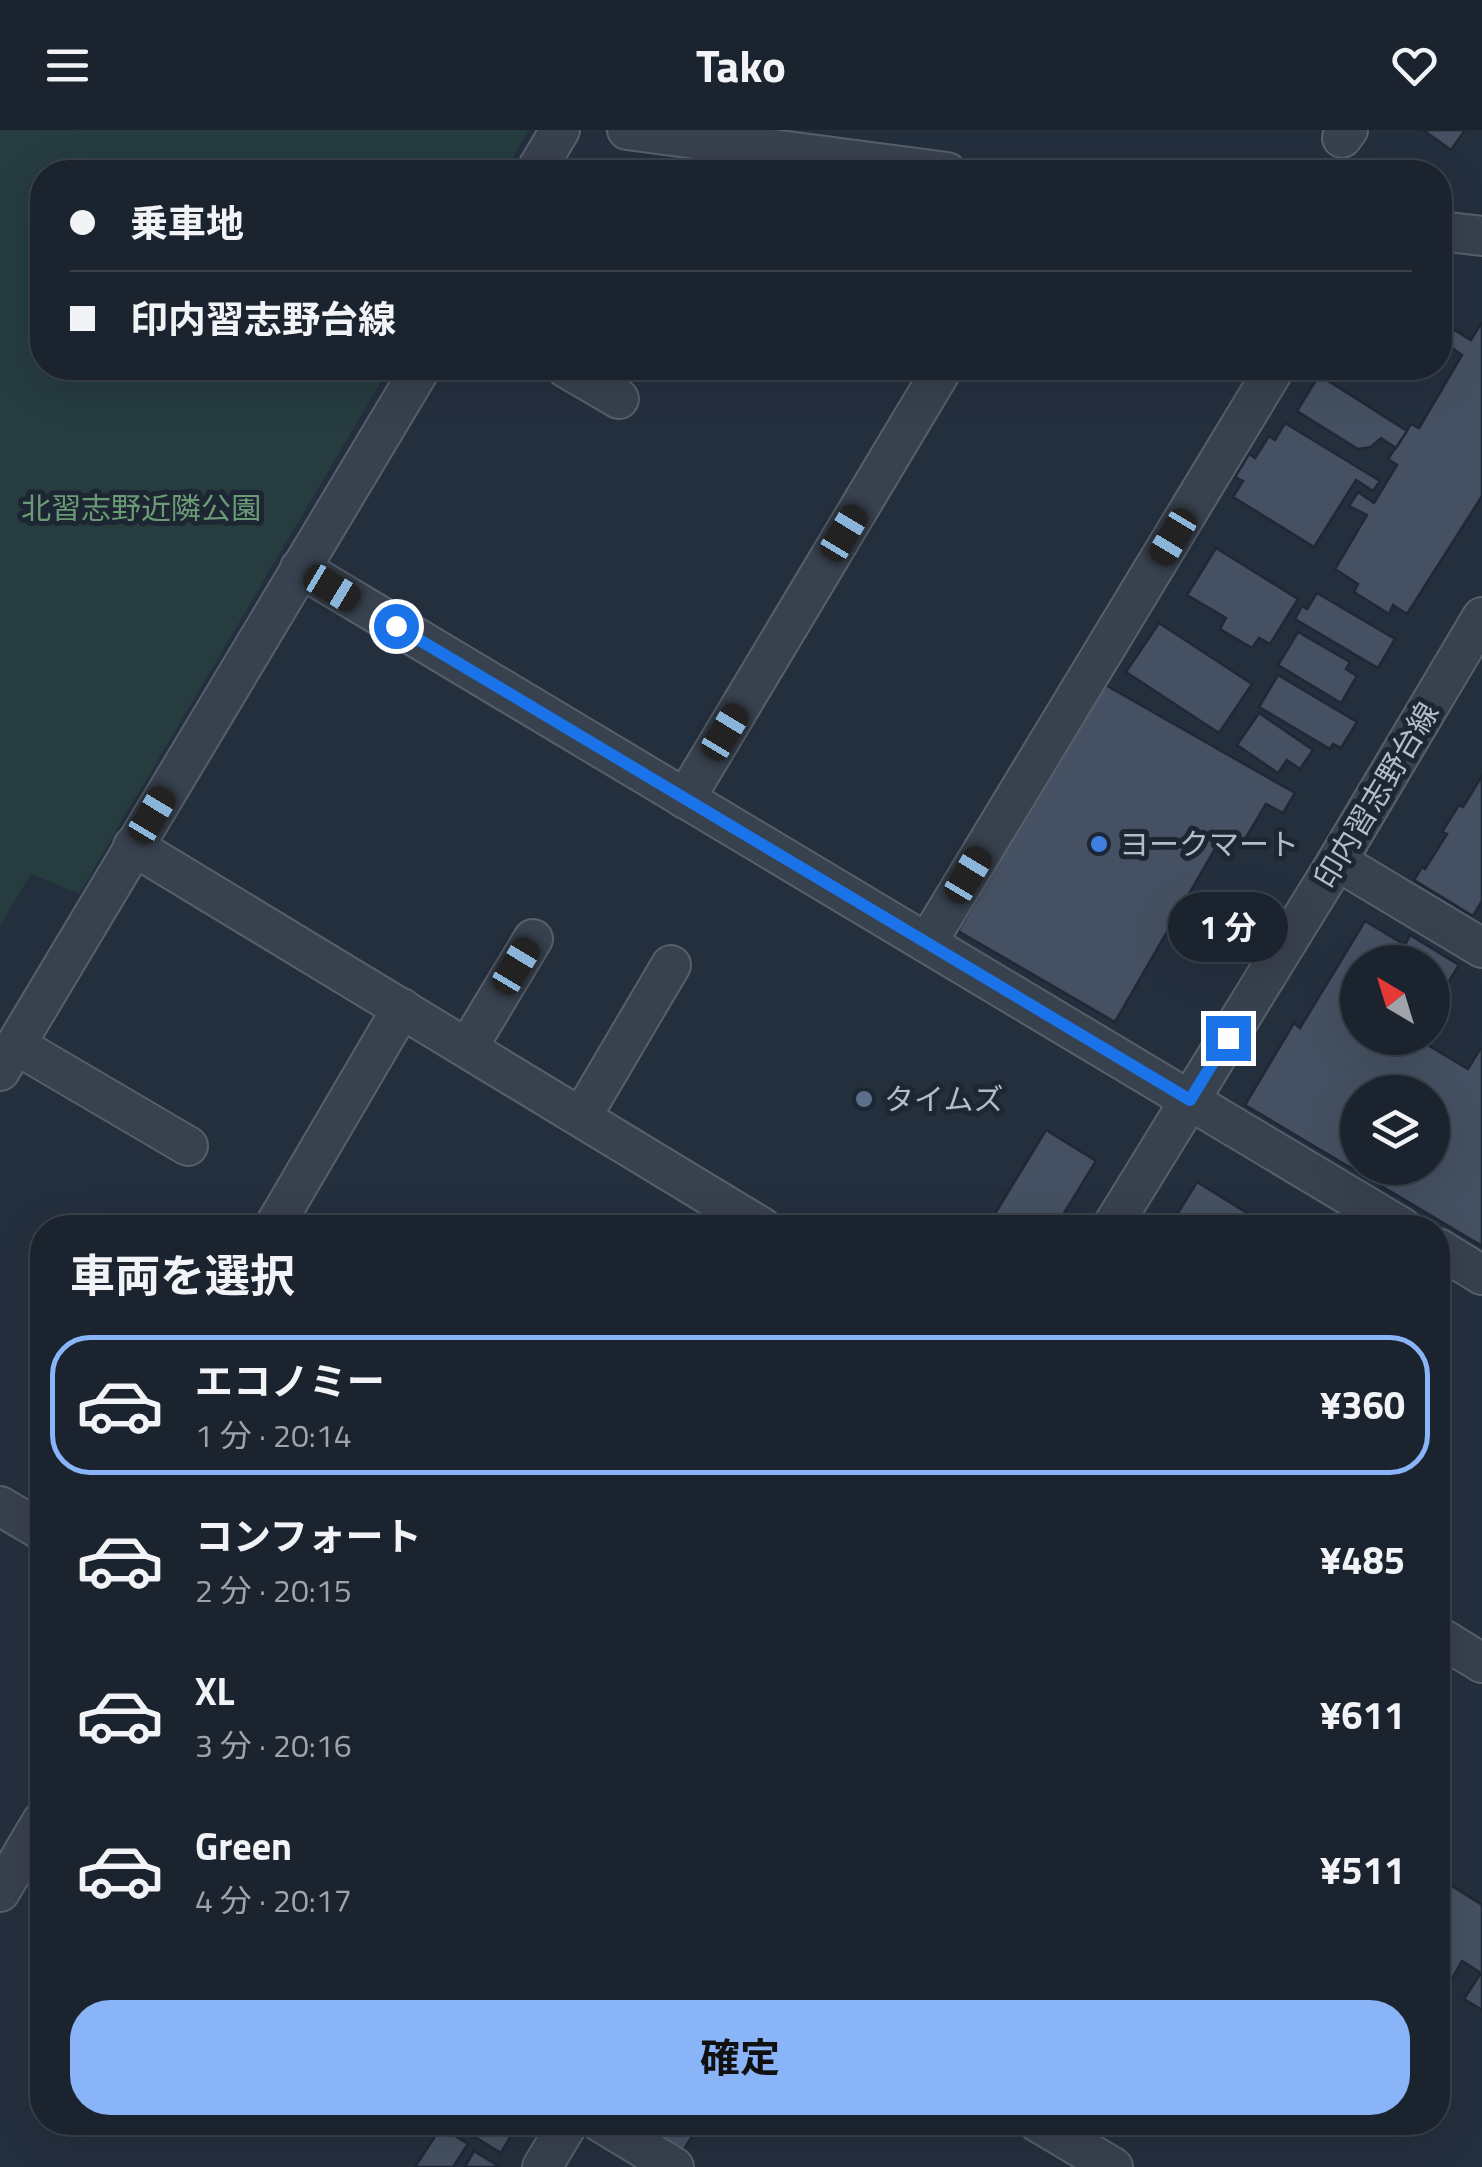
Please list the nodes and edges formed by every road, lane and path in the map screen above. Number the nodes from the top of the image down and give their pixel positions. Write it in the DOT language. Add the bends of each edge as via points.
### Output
graph roads {
  1 [pos="560,130"];
  2 [pos="626,130"];
  3 [pos="542,160"];
  4 [pos="778,160"];
  5 [pos="1452,232"];
  6 [pos="1482,236"];
  7 [pos="414,380"];
  8 [pos="587,380"];
  9 [pos="936,380"];
  10 [pos="1268,380"];
  11 [pos="619,399"];
  12 [pos="300,568"];
  13 [pos="1482,617"];
  14 [pos="685,798"];
  15 [pos="133,846"];
  16 [pos="1337,861"];
  17 [pos="532,939"];
  18 [pos="927,943"];
  19 [pos="1482,948"];
  20 [pos="671,965"];
  21 [pos="402,1008"];
  22 [pos="468,1047"];
  23 [pos="8,1058"];
  24 [pos="1190,1100"];
  25 [pos="582,1116"];
  26 [pos="188,1146"];
  27 [pos="280,1215"];
  28 [pos="742,1215"];
  29 [pos="1119,1215"];
  30 [pos="1381,1215"];
  31 [pos="1450,1255"];
  32 [pos="1482,1275"];
  33 [pos="0,1506"];
  34 [pos="30,1525"];
  35 [pos="1450,1643"];
  36 [pos="1482,1663"];
  37 [pos="30,1841"];
  38 [pos="0,1892"];
  39 [pos="561,2135"];
  40 [pos="621,2135"];
  41 [pos="1060,2135"];
  42 [pos="542,2167"];
  43 [pos="674,2167"];
  44 [pos="1113,2167"];
  1 -- 3 [label="street"];
  2 -- 4 [label="street"];
  5 -- 6 [label="street"];
  7 -- 12 [label="street"];
  8 -- 11 [label="street"];
  9 -- 14 [label="street"];
  10 -- 18 [label="street"];
  12 -- 14 [label="street"];
  12 -- 15 [label="street"];
  13 -- 16 [label="street, 印内習志野台線"];
  14 -- 18 [label="street"];
  15 -- 21 [label="street"];
  15 -- 23 [label="street"];
  16 -- 19 [label="street"];
  16 -- 24 [label="street, 印内習志野台線"];
  17 -- 22 [label="street"];
  18 -- 24 [label="street"];
  20 -- 25 [label="street"];
  21 -- 22 [label="street"];
  21 -- 27 [label="street"];
  22 -- 25 [label="street"];
  23 -- 26 [label="street"];
  24 -- 29 [label="street, 印内習志野台線"];
  24 -- 30 [label="street"];
  25 -- 28 [label="street"];
  31 -- 32 [label="street"];
  33 -- 34 [label="street"];
  35 -- 36 [label="street"];
  37 -- 38 [label="street"];
  39 -- 42 [label="street"];
  40 -- 43 [label="street"];
  41 -- 44 [label="street"];
}
